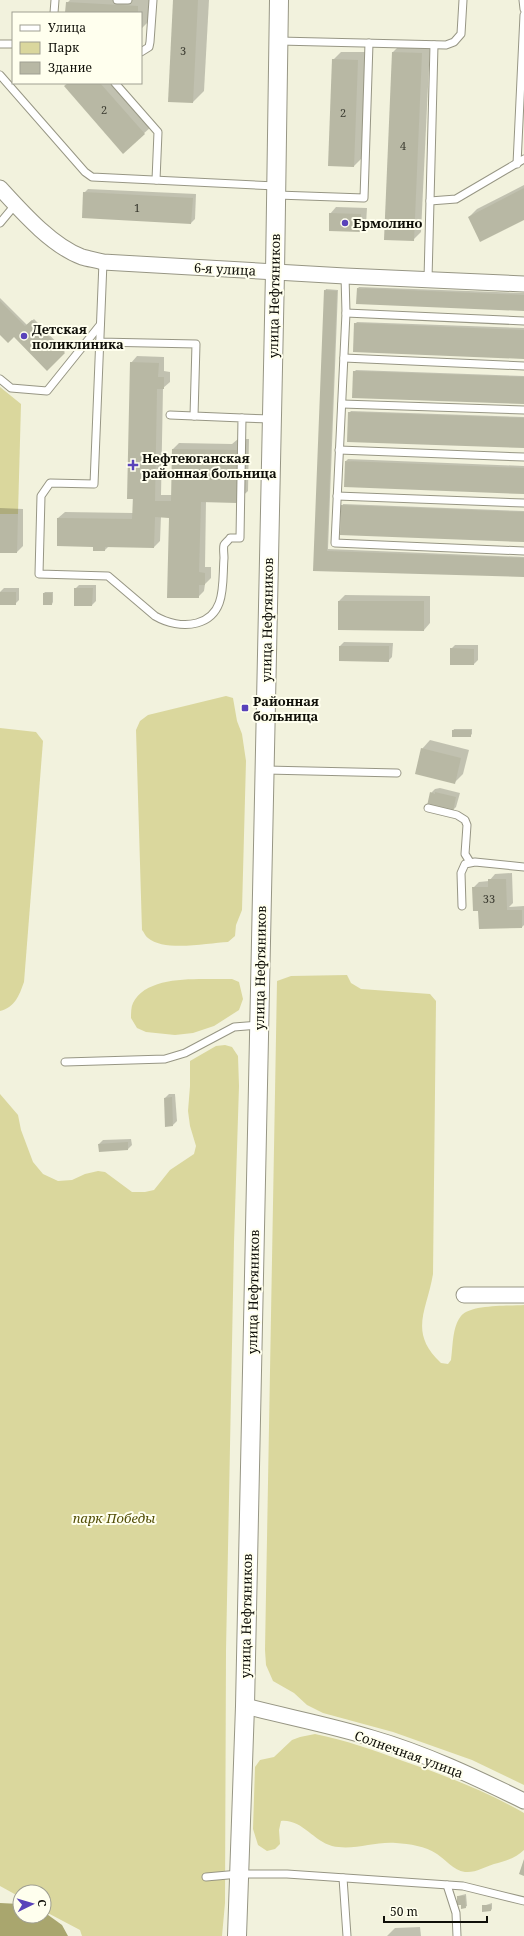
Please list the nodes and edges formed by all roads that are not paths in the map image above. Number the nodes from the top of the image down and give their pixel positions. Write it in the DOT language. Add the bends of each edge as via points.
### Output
graph roads {
  1 [pos="55,0"];
  2 [pos="117,0"];
  3 [pos="128,0"];
  4 [pos="153,0"];
  5 [pos="279,0"];
  6 [pos="463,0"];
  7 [pos="523,0"];
  8 [pos="524,9"];
  9 [pos="54,12"];
  10 [pos="524,15"];
  11 [pos="278,41"];
  12 [pos="369,43"];
  13 [pos="0,44"];
  14 [pos="12,44"];
  15 [pos="434,45"];
  16 [pos="142,51"];
  17 [pos="0,75"];
  18 [pos="116,84"];
  19 [pos="524,159"];
  20 [pos="517,164"];
  21 [pos="156,180"];
  22 [pos="0,188"];
  23 [pos="276,191"];
  24 [pos="430,201"];
  25 [pos="15,205"];
  26 [pos="0,223"];
  27 [pos="103,262"];
  28 [pos="275,272"];
  29 [pos="345,276"];
  30 [pos="428,279"];
  31 [pos="524,284"];
  32 [pos="346,313"];
  33 [pos="524,321"];
  34 [pos="100,325"];
  35 [pos="99,342"];
  36 [pos="344,358"];
  37 [pos="524,366"];
  38 [pos="0,379"];
  39 [pos="342,404"];
  40 [pos="524,410"];
  41 [pos="170,415"];
  42 [pos="194,416"];
  43 [pos="242,418"];
  44 [pos="272,419"];
  45 [pos="339,450"];
  46 [pos="524,456"];
  47 [pos="337,496"];
  48 [pos="524,503"];
  49 [pos="524,551"];
  50 [pos="264,770"];
  51 [pos="397,773"];
  52 [pos="428,808"];
  53 [pos="470,862"];
  54 [pos="524,867"];
  55 [pos="462,906"];
  56 [pos="258,1025"];
  57 [pos="65,1062"];
  58 [pos="524,1294"];
  59 [pos="464,1295"];
  60 [pos="245,1706"];
  61 [pos="524,1801"];
  62 [pos="239,1874"];
  63 [pos="206,1877"];
  64 [pos="343,1878"];
  65 [pos="446,1885"];
  66 [pos="524,1901"];
  67 [pos="237,1936"];
  68 [pos="347,1936"];
  69 [pos="457,1936"];
  1 -- 9 [label="lane"];
  2 -- 3 [label="lane"];
  4 -- 16 [label="lane" via="149,47"];
  5 -- 11 [label="street, улица Нефтяников"];
  6 -- 15 [label="lane" via="461,34 446,45"];
  7 -- 8 [label="lane"];
  10 -- 20 [label="lane"];
  11 -- 12 [label="lane"];
  11 -- 23 [label="street, улица Нефтяников"];
  12 -- 15 [label="lane"];
  12 -- 23 [label="lane" via="364,198"];
  13 -- 14 [label="lane"];
  15 -- 24 [label="lane"];
  17 -- 21 [label="lane" via="92,177"];
  18 -- 21 [label="lane" via="158,132"];
  19 -- 20 [label="lane"];
  20 -- 24 [label="lane" via="456,199"];
  21 -- 23 [label="lane"];
  22 -- 25 [label="street, 6-я улица"];
  23 -- 28 [label="street, улица Нефтяников"];
  24 -- 30 [label="lane"];
  25 -- 26 [label="lane"];
  25 -- 27 [label="street, 6-я улица" via="46,234 69,250 82,257"];
  27 -- 28 [label="street, 6-я улица"];
  27 -- 34 [label="lane"];
  28 -- 29 [label="street, 6-я улица"];
  28 -- 44 [label="street, улица Нефтяников"];
  29 -- 30 [label="street, 6-я улица"];
  29 -- 32 [label="lane"];
  30 -- 31 [label="street, 6-я улица"];
  32 -- 33 [label="lane"];
  32 -- 36 [label="lane"];
  34 -- 35 [label="lane"];
  34 -- 38 [label="lane" via="47,391 11,388"];
  35 -- 42 [label="lane" via="196,344"];
  35 -- 43 [label="lane" via="94,484 50,483 41,496 39,574 108,576 155,616 168,622 193,624 204,622 213,616 222,597 224,545 230,538 240,538"];
  36 -- 37 [label="lane"];
  36 -- 39 [label="lane"];
  39 -- 40 [label="lane"];
  39 -- 45 [label="lane"];
  41 -- 42 [label="lane"];
  42 -- 43 [label="lane"];
  43 -- 44 [label="lane"];
  44 -- 50 [label="street, улица Нефтяников"];
  45 -- 46 [label="lane"];
  45 -- 47 [label="lane"];
  47 -- 48 [label="lane"];
  47 -- 49 [label="lane" via="335,543"];
  50 -- 51 [label="lane"];
  50 -- 56 [label="street, улица Нефтяников"];
  52 -- 53 [label="lane" via="457,815 465,820 465,854"];
  53 -- 54 [label="lane"];
  53 -- 55 [label="lane" via="465,864 461,873"];
  56 -- 57 [label="lane" via="234,1027 185,1053 165,1059"];
  56 -- 60 [label="street, улица Нефтяников"];
  58 -- 59 [label="street"];
  60 -- 61 [label="street, Солнечная улица" via="372,1738 487,1783"];
  60 -- 62 [label="street, улица Нефтяников"];
  62 -- 63 [label="lane"];
  62 -- 64 [label="lane"];
  62 -- 67 [label="street, улица Нефтяников"];
  64 -- 65 [label="lane"];
  64 -- 68 [label="lane"];
  65 -- 66 [label="lane" via="477,1888"];
  65 -- 69 [label="lane" via="456,1913"];
}
